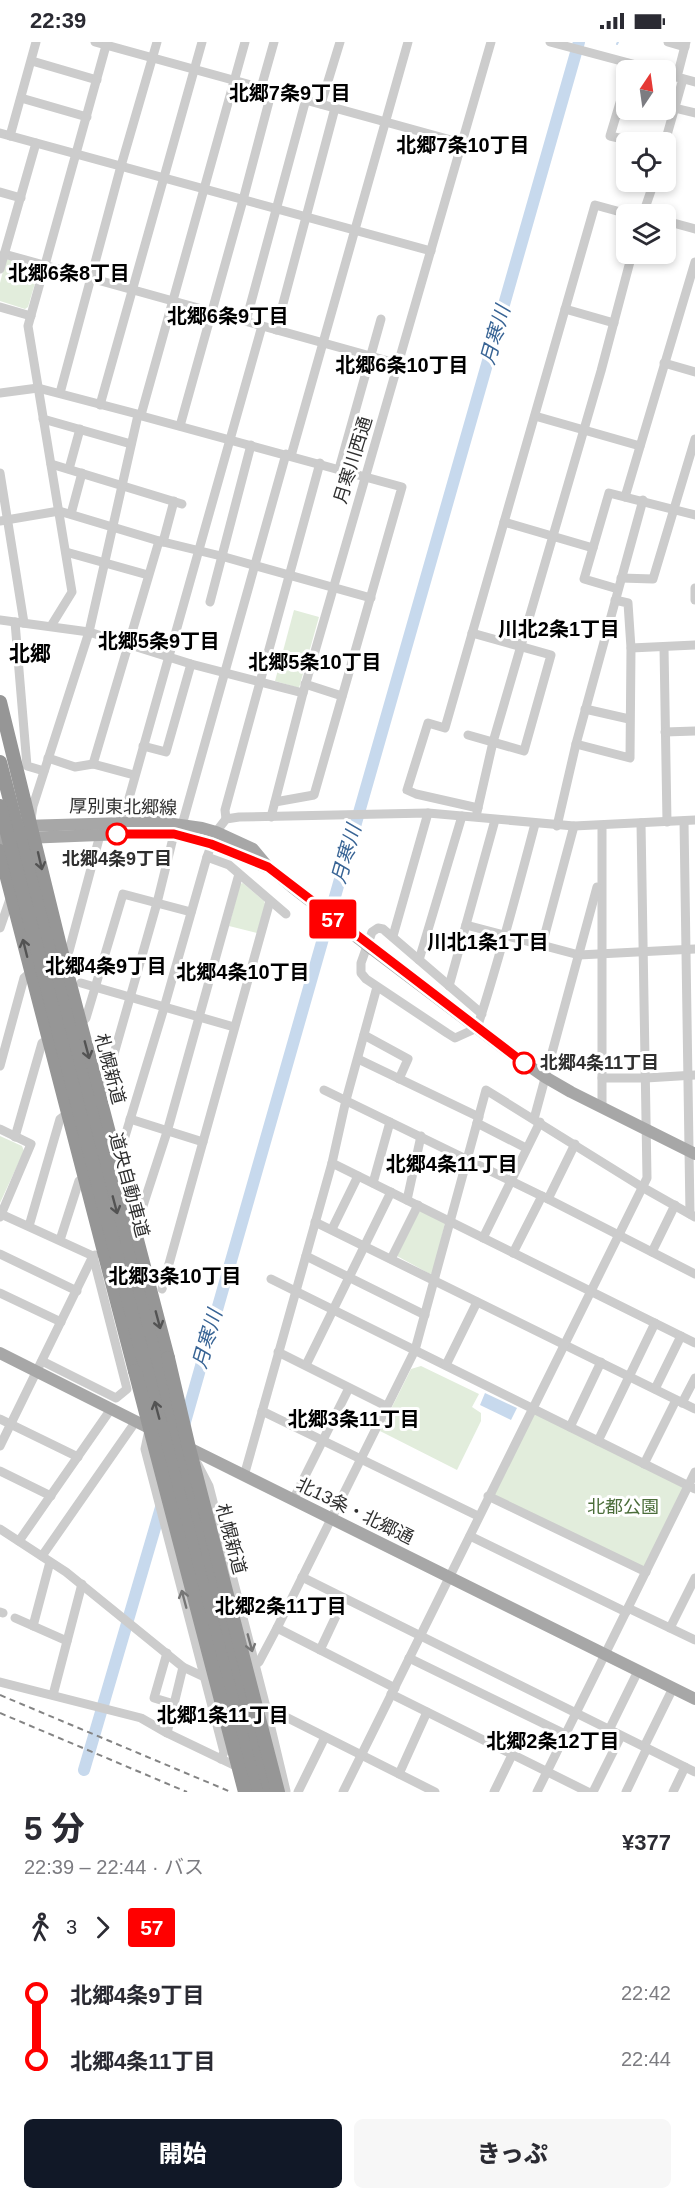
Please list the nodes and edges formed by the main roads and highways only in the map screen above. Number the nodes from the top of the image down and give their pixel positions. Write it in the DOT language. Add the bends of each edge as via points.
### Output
graph roads {
  1 [pos="0,702"];
  2 [pos="0,762"];
  3 [pos="0,806"];
  4 [pos="0,827"];
  5 [pos="178,830"];
  6 [pos="32,831"];
  7 [pos="0,839"];
  8 [pos="0,851"];
  9 [pos="692,1152"];
  10 [pos="0,1353"];
  11 [pos="149,1428"];
  12 [pos="189,1448"];
  13 [pos="695,1699"];
  14 [pos="245,1792"];
  15 [pos="256,1792"];
  16 [pos="268,1792"];
  17 [pos="284,1792"];
  1 -- 6 [label="highway, 札幌新道"];
  2 -- 16 [label="highway, 道央自動車道, one-way, bridge"];
  15 -- 3 [label="highway, 道央自動車道, one-way, bridge"];
  4 -- 6 [label="main road, 厚別東北郷線"];
  5 -- 6 [label="main road, 厚別東北郷線" via="100,835"];
  5 -- 6 [label="main road, 厚別東北郷線" via="159,822"];
  5 -- 9 [label="main road, 厚別東北郷線, bridge" via="253,849 292,887 545,1077"];
  6 -- 7 [label="main road, 厚別東北郷線"];
  6 -- 12 [label="highway, 札幌新道, one-way, bridge"];
  11 -- 8 [label="highway, one-way, bridge" via="99,1254 85,1177"];
  10 -- 11 [label="main road, 北13条・北郷通" via="39,1367"];
  11 -- 12 [label="main road, 北13条・北郷通, bridge"];
  11 -- 14 [label="highway, bridge"];
  12 -- 13 [label="main road, 北13条・北郷通"];
  12 -- 17 [label="highway, 札幌新道, bridge"];
}
